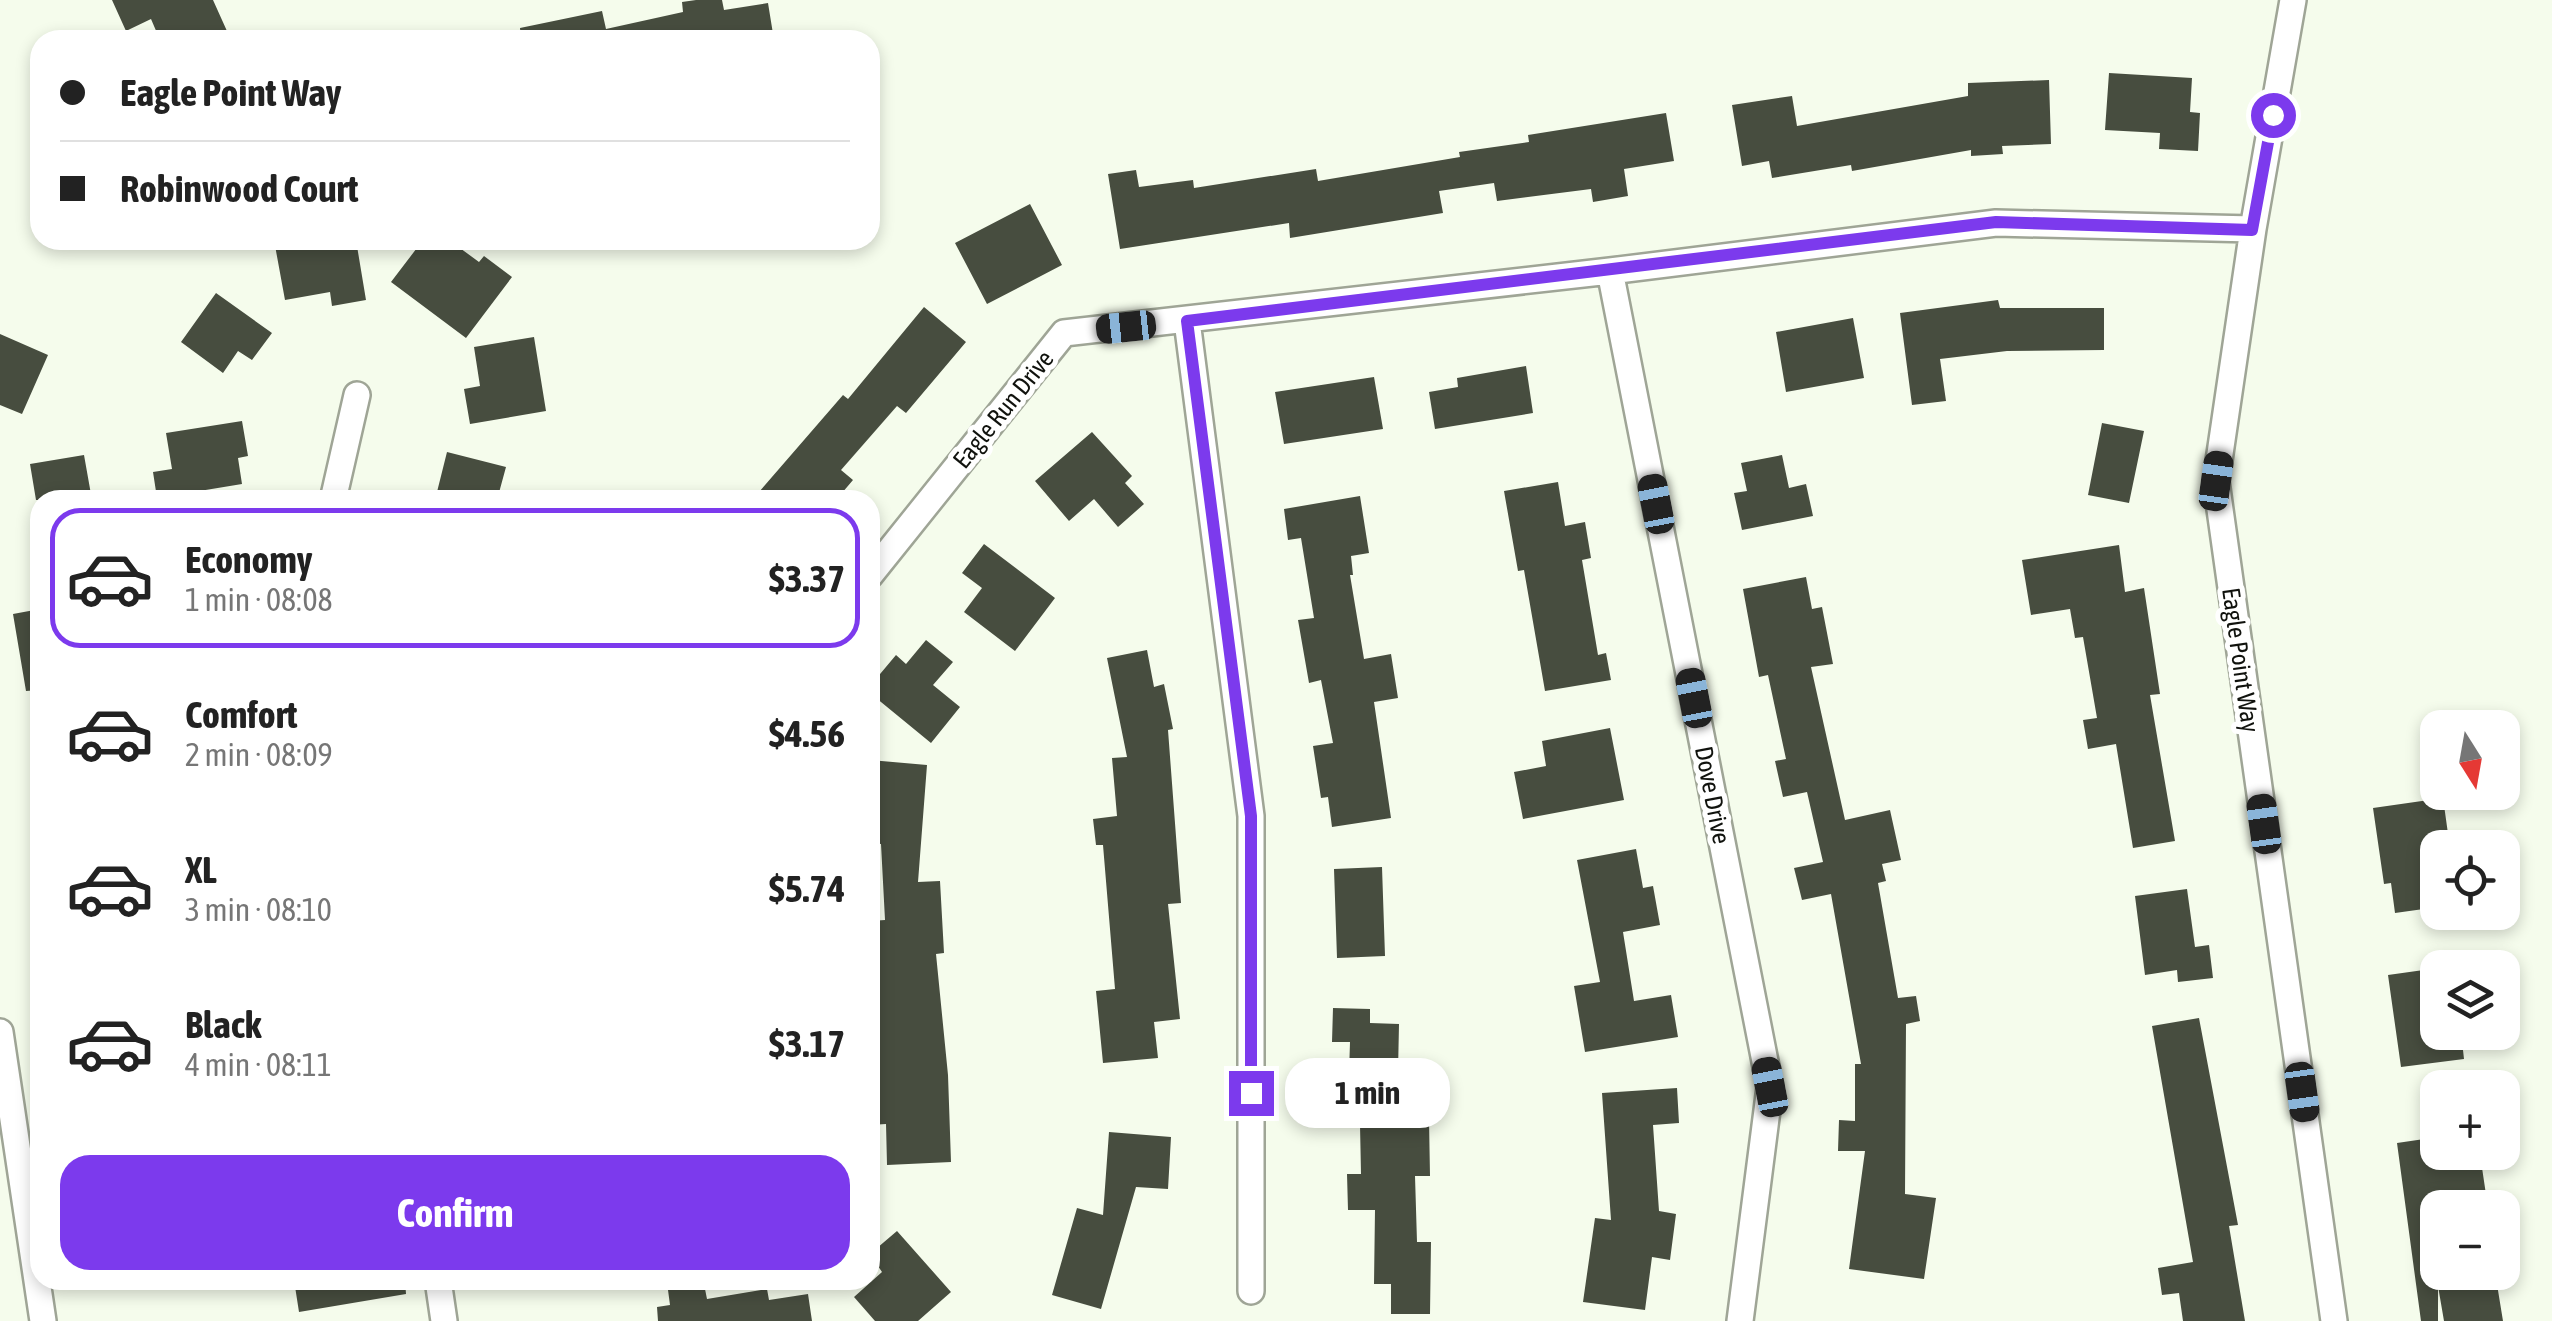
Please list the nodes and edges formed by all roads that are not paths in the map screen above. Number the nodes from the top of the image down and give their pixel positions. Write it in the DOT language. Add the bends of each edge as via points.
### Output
graph roads {
  1 [pos="2293,0"];
  2 [pos="2252,230"];
  3 [pos="1610,271"];
  4 [pos="1187,321"];
  5 [pos="357,395"];
  6 [pos="335,490"];
  7 [pos="880,562"];
  8 [pos="0,1032"];
  9 [pos="30,1234"];
  10 [pos="38,1290"];
  11 [pos="439,1290"];
  12 [pos="1250,1291"];
  13 [pos="43,1321"];
  14 [pos="444,1321"];
  15 [pos="1740,1321"];
  16 [pos="2334,1321"];
  1 -- 2 [label="street, Eagle Point Way"];
  2 -- 3 [label="street, Eagle Run Drive" via="1996,222"];
  2 -- 16 [label="street, Eagle Point Way" via="2216,481"];
  3 -- 4 [label="street, Eagle Run Drive"];
  3 -- 15 [label="street, Dove Drive" via="1770,1087"];
  4 -- 7 [label="street, Eagle Run Drive" via="1064,333"];
  4 -- 12 [label="street" via="1251,816"];
  5 -- 6 [label="street"];
  8 -- 9 [label="street"];
  10 -- 13 [label="street"];
  11 -- 14 [label="street"];
}
